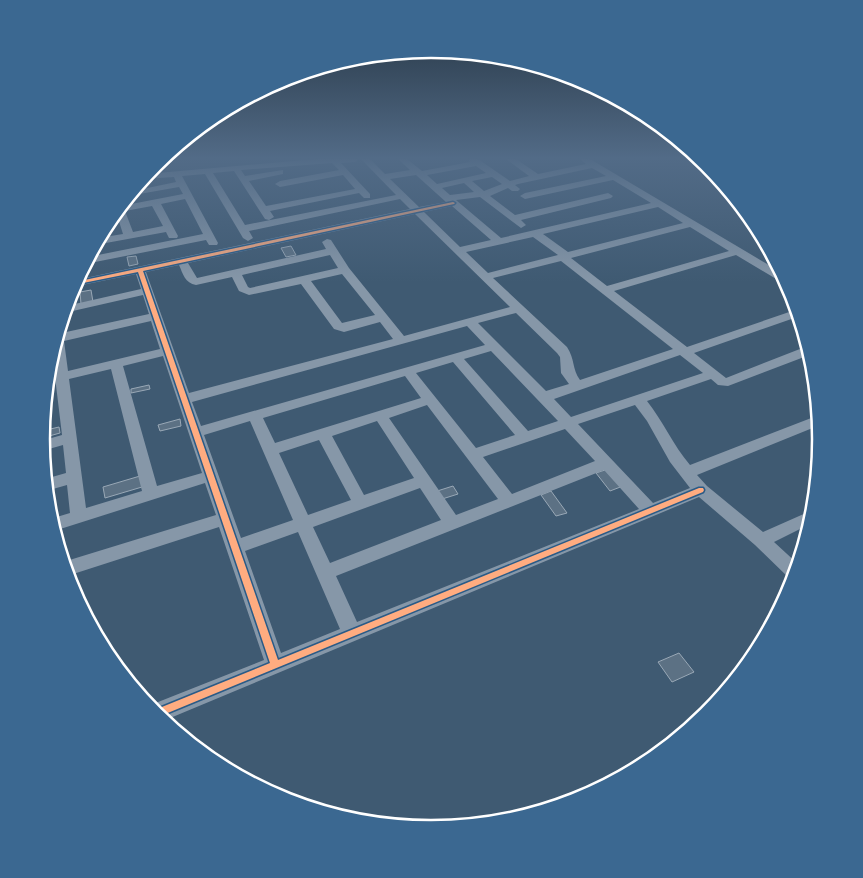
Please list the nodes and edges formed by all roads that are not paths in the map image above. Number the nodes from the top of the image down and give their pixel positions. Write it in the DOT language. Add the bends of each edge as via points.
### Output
graph roads {
  1 [pos="166,200"];
  2 [pos="190,200"];
  3 [pos="225,200"];
  4 [pos="258,200"];
  5 [pos="277,200"];
  6 [pos="407,200"];
  7 [pos="440,200"];
  8 [pos="450,200"];
  9 [pos="489,200"];
  10 [pos="530,200"];
  11 [pos="591,200"];
  12 [pos="614,200"];
  13 [pos="653,200"];
  14 [pos="155,202"];
  15 [pos="372,202"];
  16 [pos="410,203"];
  17 [pos="660,204"];
  18 [pos="130,206"];
  19 [pos="265,209"];
  20 [pos="545,211"];
  21 [pos="629,211"];
  22 [pos="122,216"];
  23 [pos="513,219"];
  24 [pos="273,222"];
  25 [pos="693,223"];
  26 [pos="343,226"];
  27 [pos="169,228"];
  28 [pos="243,229"];
  29 [pos="321,232"];
  30 [pos="534,234"];
  31 [pos="130,236"];
  32 [pos="209,236"];
  33 [pos="106,240"];
  34 [pos="176,242"];
  35 [pos="500,242"];
  36 [pos="253,245"];
  37 [pos="333,250"];
  38 [pos="458,252"];
  39 [pos="739,252"];
  40 [pos="218,253"];
  41 [pos="564,257"];
  42 [pos="95,259"];
  43 [pos="182,261"];
  44 [pos="140,270"];
  45 [pos="345,270"];
  46 [pos="235,273"];
  47 [pos="775,273"];
  48 [pos="485,277"];
  49 [pos="304,280"];
  50 [pos="84,282"];
  51 [pos="606,290"];
  52 [pos="147,291"];
  53 [pos="73,308"];
  54 [pos="518,309"];
  55 [pos="792,314"];
  56 [pos="155,316"];
  57 [pos="382,317"];
  58 [pos="470,322"];
  59 [pos="64,336"];
  60 [pos="400,339"];
  61 [pos="494,346"];
  62 [pos="167,351"];
  63 [pos="684,351"];
  64 [pos="803,353"];
  65 [pos="59,356"];
  66 [pos="456,358"];
  67 [pos="116,364"];
  68 [pos="408,371"];
  69 [pos="712,374"];
  70 [pos="62,377"];
  71 [pos="577,386"];
  72 [pos="544,396"];
  73 [pos="185,399"];
  74 [pos="638,399"];
  75 [pos="430,400"];
  76 [pos="380,415"];
  77 [pos="255,416"];
  78 [pos="569,422"];
  79 [pos="812,423"];
  80 [pos="196,432"];
  81 [pos="323,433"];
  82 [pos="524,436"];
  83 [pos="68,438"];
  84 [pos="50,443"];
  85 [pos="270,450"];
  86 [pos="472,454"];
  87 [pos="607,463"];
  88 [pos="686,473"];
  89 [pos="210,476"];
  90 [pos="73,477"];
  91 [pos="423,481"];
  92 [pos="53,483"];
  93 [pos="701,490"];
  94 [pos="152,494"];
  95 [pos="508,502"];
  96 [pos="361,504"];
  97 [pos="651,511"];
  98 [pos="79,516"];
  99 [pos="226,518"];
  100 [pos="804,519"];
  101 [pos="59,523"];
  102 [pos="452,523"];
  103 [pos="302,524"];
  104 [pos="760,540"];
  105 [pos="236,547"];
  106 [pos="72,567"];
  107 [pos="790,569"];
  108 [pos="324,572"];
  109 [pos="352,634"];
  110 [pos="275,664"];
  111 [pos="164,710"];
  1 -- 14 [label="street"];
  2 -- 32 [label="street"];
  3 -- 28 [label="street"];
  4 -- 19 [label="street"];
  5 -- 19 [label="street"];
  6 -- 16 [label="street"];
  7 -- 16 [label="street"];
  8 -- 35 [label="street"];
  9 -- 23 [label="street"];
  10 -- 20 [label="street"];
  11 -- 20 [label="street"];
  12 -- 21 [label="street"];
  13 -- 17 [label="street"];
  14 -- 18 [label="street"];
  14 -- 27 [label="street"];
  15 -- 16 [label="street"];
  15 -- 24 [label="street"];
  15 -- 26 [label="street"];
  16 -- 26 [label="street"];
  16 -- 38 [label="street"];
  17 -- 21 [label="street"];
  17 -- 25 [label="street"];
  19 -- 24 [label="street"];
  20 -- 23 [label="street"];
  21 -- 30 [label="street"];
  22 -- 31 [label="street"];
  23 -- 30 [label="street"];
  24 -- 28 [label="street"];
  25 -- 39 [label="street"];
  25 -- 41 [label="street"];
  26 -- 29 [label="street"];
  27 -- 31 [label="street"];
  27 -- 34 [label="street"];
  28 -- 36 [label="street"];
  29 -- 36 [label="street"];
  29 -- 37 [label="street"];
  30 -- 35 [label="street"];
  30 -- 41 [label="street"];
  31 -- 33 [label="street"];
  32 -- 34 [label="street"];
  32 -- 40 [label="street"];
  34 -- 42 [label="street"];
  35 -- 38 [label="street"];
  36 -- 40 [label="street"];
  37 -- 45 [label="street"];
  37 -- 46 [label="street"];
  38 -- 48 [label="street"];
  39 -- 47 [label="street"];
  39 -- 51 [label="street"];
  40 -- 43 [label="street"];
  41 -- 48 [label="street"];
  41 -- 51 [label="street"];
  43 -- 44 [label="street"];
  43 -- 46 [label="street" via="194,282"];
  44 -- 50 [label="street"];
  44 -- 52 [label="street"];
  45 -- 49 [label="street"];
  45 -- 57 [label="street"];
  46 -- 49 [label="street" via="249,292"];
  48 -- 54 [label="street"];
  49 -- 57 [label="street" via="338,326 348,327"];
  51 -- 63 [label="street"];
  52 -- 53 [label="street"];
  52 -- 56 [label="street"];
  54 -- 58 [label="street"];
  54 -- 71 [label="street" via="565,353 568,373"];
  55 -- 63 [label="street"];
  56 -- 59 [label="street"];
  56 -- 62 [label="street"];
  57 -- 60 [label="street"];
  58 -- 60 [label="street"];
  58 -- 61 [label="street"];
  60 -- 73 [label="street"];
  61 -- 66 [label="street"];
  61 -- 72 [label="street"];
  62 -- 67 [label="street"];
  62 -- 73 [label="street"];
  63 -- 69 [label="street"];
  63 -- 71 [label="street"];
  64 -- 69 [label="street" via="728,382"];
  65 -- 70 [label="street"];
  66 -- 68 [label="street"];
  66 -- 82 [label="street"];
  67 -- 70 [label="street"];
  67 -- 94 [label="street"];
  68 -- 75 [label="street"];
  68 -- 77 [label="street"];
  69 -- 74 [label="street"];
  70 -- 83 [label="street"];
  71 -- 72 [label="street"];
  72 -- 78 [label="street"];
  73 -- 80 [label="street"];
  74 -- 78 [label="street"];
  74 -- 88 [label="street"];
  75 -- 76 [label="street"];
  75 -- 86 [label="street"];
  76 -- 81 [label="street"];
  76 -- 91 [label="street"];
  77 -- 80 [label="street"];
  77 -- 85 [label="street"];
  78 -- 82 [label="street"];
  78 -- 87 [label="street"];
  79 -- 88 [label="street"];
  80 -- 89 [label="street"];
  81 -- 85 [label="street"];
  81 -- 96 [label="street"];
  82 -- 86 [label="street"];
  83 -- 84 [label="street"];
  83 -- 90 [label="street"];
  85 -- 103 [label="street"];
  86 -- 95 [label="street"];
  87 -- 95 [label="street"];
  87 -- 97 [label="street"];
  88 -- 93 [label="street"];
  89 -- 94 [label="street"];
  89 -- 99 [label="street"];
  90 -- 92 [label="street"];
  90 -- 98 [label="street"];
  91 -- 96 [label="street"];
  91 -- 102 [label="street"];
  93 -- 97 [label="street"];
  93 -- 104 [label="street"];
  94 -- 98 [label="street"];
  95 -- 102 [label="street"];
  96 -- 103 [label="street"];
  97 -- 109 [label="street"];
  98 -- 101 [label="street"];
  99 -- 105 [label="street"];
  99 -- 106 [label="street"];
  100 -- 104 [label="street"];
  102 -- 108 [label="street"];
  103 -- 105 [label="street"];
  103 -- 108 [label="street"];
  104 -- 107 [label="street"];
  105 -- 110 [label="street"];
  108 -- 109 [label="street"];
  109 -- 110 [label="street"];
  110 -- 111 [label="street"];
}
